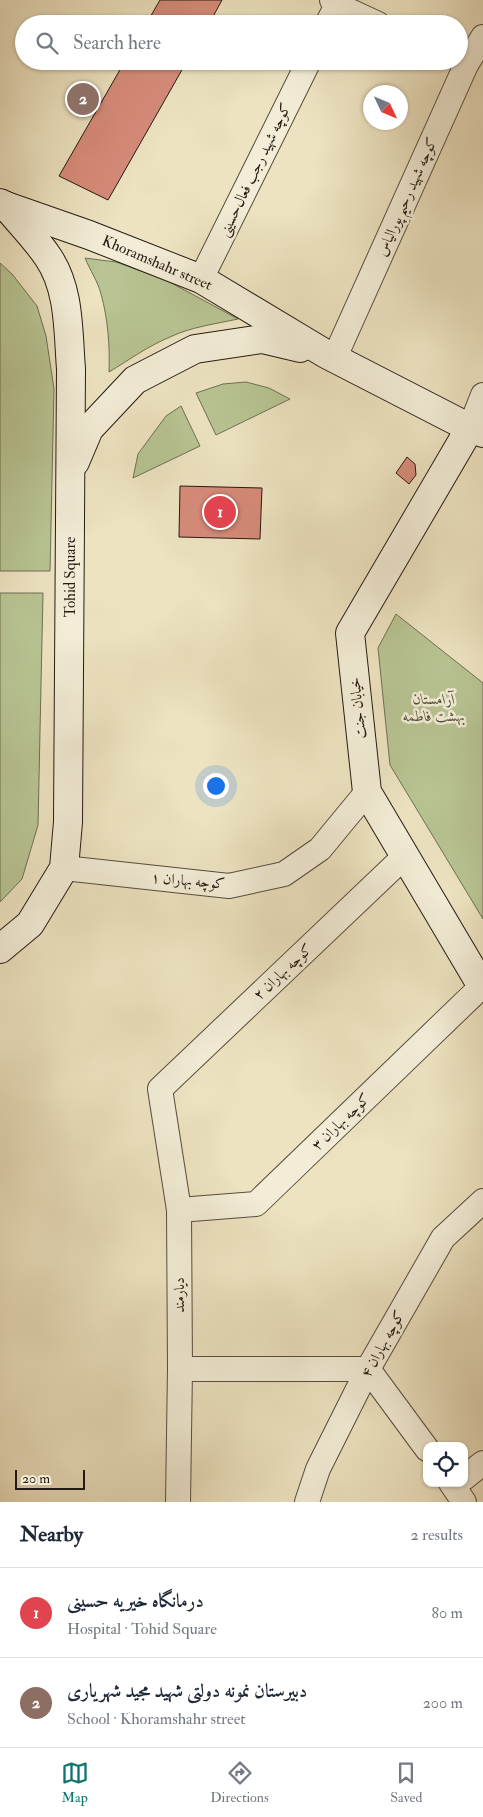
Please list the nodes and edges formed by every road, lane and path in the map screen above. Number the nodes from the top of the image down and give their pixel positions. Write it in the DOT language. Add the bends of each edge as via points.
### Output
graph roads {
  1 [pos="332,9"];
  2 [pos="350,15"];
  3 [pos="483,37"];
  4 [pos="469,66"];
  5 [pos="305,70"];
  6 [pos="467,70"];
  7 [pos="3,205"];
  8 [pos="201,279"];
  9 [pos="330,357"];
  10 [pos="483,395"];
  11 [pos="476,431"];
  12 [pos="70,472"];
  13 [pos="367,792"];
  14 [pos="405,856"];
  15 [pos="64,868"];
  16 [pos="0,949"];
  17 [pos="482,988"];
  18 [pos="160,1088"];
  19 [pos="483,1201"];
  20 [pos="179,1210"];
  21 [pos="180,1368"];
  22 [pos="368,1369"];
  23 [pos="423,1444"];
  24 [pos="483,1463"];
  25 [pos="468,1477"];
  26 [pos="178,1502"];
  27 [pos="307,1502"];
  1 -- 2 [label="street"];
  3 -- 4 [label="street, کوچه شهید رحیم پورالیاس"];
  5 -- 8 [label="street, کوچه شهید رجب فعال‌حسینی"];
  6 -- 9 [label="street, کوچه شهید رحیم پورالیاس"];
  7 -- 8 [label="main road, Khoramshahr street"];
  7 -- 12 [label="main road, Tohid Square" via="48,258 61,284 71,369"];
  8 -- 9 [label="main road, Khoramshahr street"];
  9 -- 11 [label="main road, Khoramshahr street"];
  9 -- 12 [label="main road, Khoramshahr street" via="262,339 195,349 135,380 89,429"];
  10 -- 11 [label="street"];
  11 -- 13 [label="main road, خیابان جنت" via="350,633"];
  12 -- 15 [label="main road, Tohid Square" via="68,822"];
  13 -- 14 [label="main road, خیابان جنت"];
  13 -- 15 [label="street, کوچه بهاران ۱" via="320,849 284,874 229,886"];
  14 -- 17 [label="main road, خیابان جنت"];
  14 -- 18 [label="street, کوچه بهاران ۲"];
  15 -- 16 [label="main road, Tohid Square" via="30,924"];
  17 -- 20 [label="street, کوچه بهاران ۳" via="256,1204"];
  18 -- 20 [label="street, دیارمند"];
  19 -- 22 [label="street, کوچه بهاران ۴" via="443,1238"];
  20 -- 21 [label="street, دیارمند"];
  21 -- 22 [label="street"];
  21 -- 26 [label="street, دیارمند"];
  22 -- 23 [label="street"];
  22 -- 27 [label="street, کوچه بهاران ۴" via="318,1469"];
  24 -- 25 [label="street"];
}
